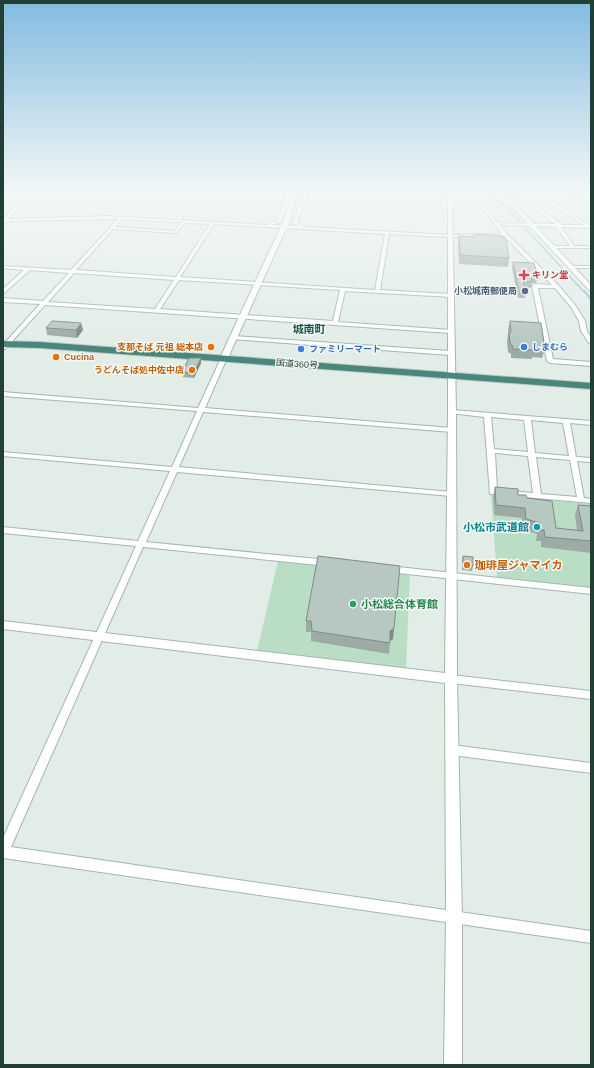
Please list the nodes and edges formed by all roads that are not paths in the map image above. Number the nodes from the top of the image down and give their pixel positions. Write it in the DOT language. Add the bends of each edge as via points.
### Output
graph roads {
  1 [pos="98,243"];
  2 [pos="200,243"];
  3 [pos="276,243"];
  4 [pos="385,243"];
  5 [pos="450,243"];
  6 [pos="513,243"];
  7 [pos="548,243"];
  8 [pos="571,243"];
  9 [pos="552,247"];
  10 [pos="573,247"];
  11 [pos="591,247"];
  12 [pos="3,267"];
  13 [pos="572,267"];
  14 [pos="591,267"];
  15 [pos="28,269"];
  16 [pos="72,271"];
  17 [pos="177,278"];
  18 [pos="258,284"];
  19 [pos="557,287"];
  20 [pos="343,289"];
  21 [pos="591,289"];
  22 [pos="377,291"];
  23 [pos="3,292"];
  24 [pos="450,296"];
  25 [pos="3,300"];
  26 [pos="43,303"];
  27 [pos="156,311"];
  28 [pos="243,316"];
  29 [pos="335,323"];
  30 [pos="450,331"];
  31 [pos="234,338"];
  32 [pos="591,342"];
  33 [pos="4,345"];
  34 [pos="450,353"];
  35 [pos="224,358"];
  36 [pos="591,364"];
  37 [pos="450,375"];
  38 [pos="591,386"];
  39 [pos="3,394"];
  40 [pos="200,410"];
  41 [pos="452,412"];
  42 [pos="487,414"];
  43 [pos="527,418"];
  44 [pos="566,421"];
  45 [pos="591,423"];
  46 [pos="452,430"];
  47 [pos="491,451"];
  48 [pos="3,454"];
  49 [pos="531,455"];
  50 [pos="574,459"];
  51 [pos="591,460"];
  52 [pos="173,471"];
  53 [pos="451,494"];
  54 [pos="537,496"];
  55 [pos="581,500"];
  56 [pos="591,501"];
  57 [pos="3,530"];
  58 [pos="142,544"];
  59 [pos="340,564"];
  60 [pos="380,568"];
  61 [pos="452,576"];
  62 [pos="591,590"];
  63 [pos="3,625"];
  64 [pos="99,636"];
  65 [pos="451,679"];
  66 [pos="591,695"];
  67 [pos="452,750"];
  68 [pos="591,768"];
  69 [pos="3,851"];
  70 [pos="454,918"];
  71 [pos="591,937"];
  72 [pos="453,1065"];
  1 -- 16 [label="street"];
  2 -- 17 [label="street"];
  3 -- 18 [label="street"];
  4 -- 22 [label="street"];
  5 -- 24 [label="street"];
  6 -- 19 [label="street"];
  7 -- 9 [label="street"];
  8 -- 10 [label="street"];
  9 -- 10 [label="street"];
  9 -- 13 [label="street"];
  10 -- 11 [label="street"];
  12 -- 15 [label="street"];
  13 -- 14 [label="street"];
  13 -- 21 [label="street"];
  15 -- 16 [label="street"];
  15 -- 23 [label="street"];
  16 -- 17 [label="street"];
  16 -- 26 [label="street"];
  17 -- 18 [label="street"];
  17 -- 27 [label="street"];
  18 -- 20 [label="street"];
  18 -- 28 [label="street"];
  19 -- 32 [label="street" via="573,306"];
  19 -- 36 [label="street" via="535,286 550,361"];
  20 -- 22 [label="street"];
  20 -- 29 [label="street"];
  22 -- 24 [label="street"];
  24 -- 30 [label="street"];
  25 -- 26 [label="street"];
  26 -- 27 [label="street"];
  26 -- 33 [label="street"];
  27 -- 28 [label="street"];
  28 -- 29 [label="street"];
  28 -- 31 [label="street"];
  29 -- 30 [label="street"];
  30 -- 34 [label="street"];
  31 -- 34 [label="street"];
  31 -- 35 [label="street"];
  33 -- 35 [label="highway, 国道360号" via="35,344"];
  34 -- 37 [label="street"];
  35 -- 37 [label="highway, 国道360号"];
  35 -- 40 [label="street"];
  37 -- 38 [label="highway, 国道360号"];
  37 -- 41 [label="street"];
  39 -- 40 [label="street"];
  40 -- 46 [label="street"];
  40 -- 52 [label="street"];
  41 -- 42 [label="street"];
  41 -- 46 [label="street"];
  42 -- 43 [label="street"];
  42 -- 47 [label="street"];
  43 -- 44 [label="street"];
  43 -- 49 [label="street"];
  44 -- 45 [label="street"];
  44 -- 50 [label="street"];
  46 -- 53 [label="street"];
  47 -- 49 [label="street"];
  47 -- 54 [label="street" via="493,492"];
  48 -- 52 [label="street"];
  49 -- 50 [label="street"];
  49 -- 54 [label="street"];
  50 -- 51 [label="street"];
  50 -- 55 [label="street"];
  52 -- 53 [label="street"];
  52 -- 58 [label="street"];
  53 -- 61 [label="street"];
  54 -- 55 [label="street"];
  55 -- 56 [label="street"];
  57 -- 58 [label="street"];
  58 -- 59 [label="street"];
  58 -- 64 [label="street"];
  60 -- 61 [label="street"];
  61 -- 62 [label="street"];
  61 -- 65 [label="street"];
  63 -- 64 [label="street"];
  64 -- 65 [label="street"];
  64 -- 69 [label="street"];
  65 -- 66 [label="street"];
  65 -- 67 [label="street"];
  67 -- 68 [label="street"];
  67 -- 70 [label="street"];
  69 -- 70 [label="street"];
  70 -- 71 [label="street"];
  70 -- 72 [label="street"];
}
